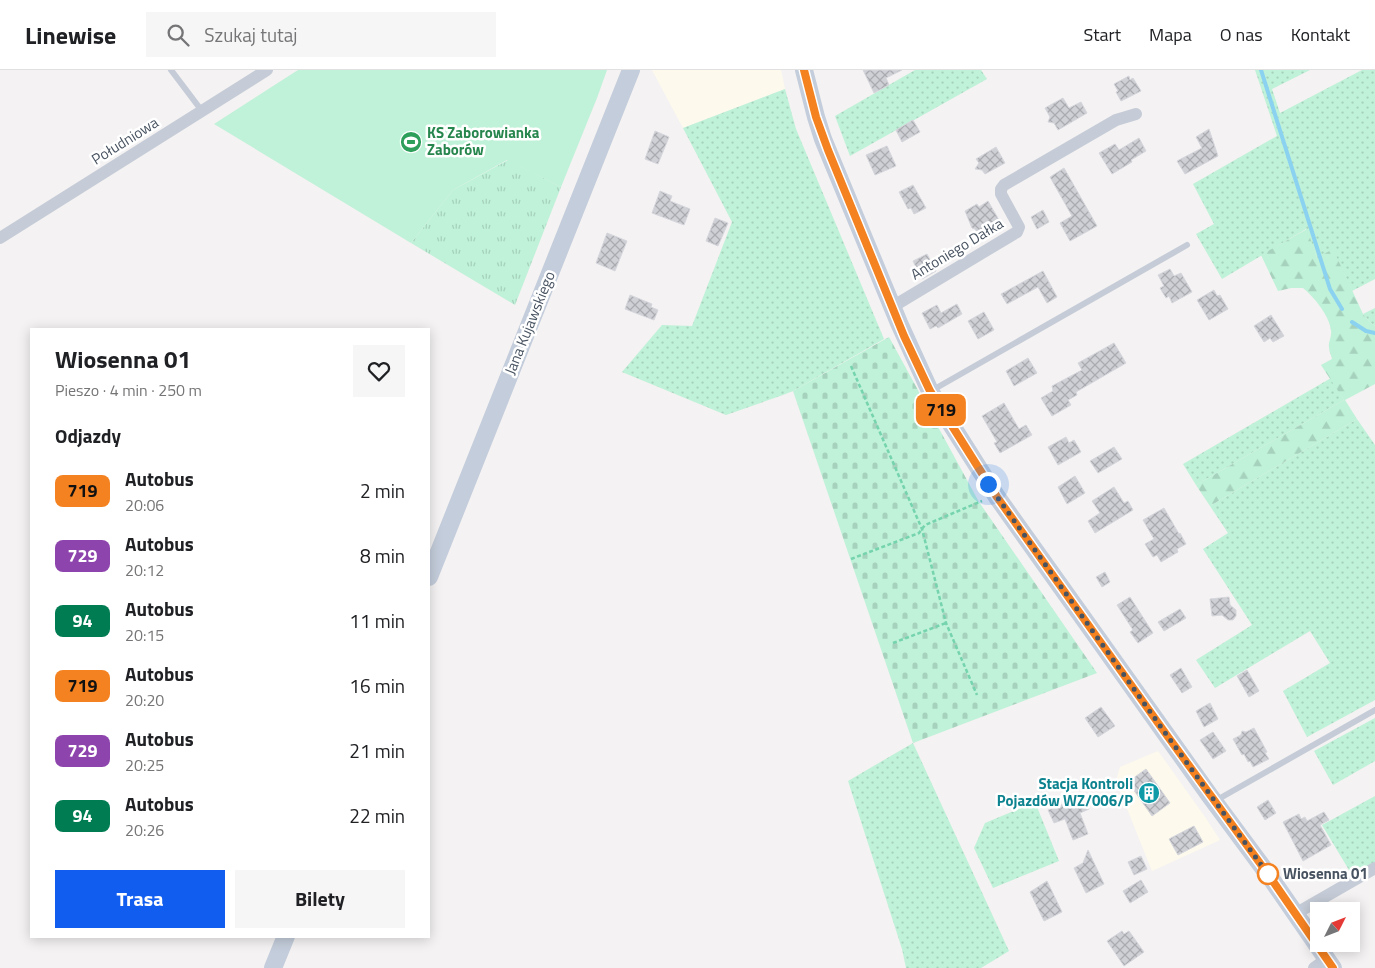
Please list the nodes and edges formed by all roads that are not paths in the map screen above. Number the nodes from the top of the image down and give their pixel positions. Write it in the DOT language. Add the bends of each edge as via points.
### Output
graph roads {
  1 [pos="171,70"];
  2 [pos="267,70"];
  3 [pos="631,70"];
  4 [pos="804,70"];
  5 [pos="202,111"];
  6 [pos="1136,114"];
  7 [pos="0,238"];
  8 [pos="1187,245"];
  9 [pos="892,307"];
  10 [pos="930,391"];
  11 [pos="430,573"];
  12 [pos="1375,710"];
  13 [pos="1214,801"];
  14 [pos="1375,868"];
  15 [pos="1295,914"];
  16 [pos="285,938"];
  17 [pos="1325,965"];
  18 [pos="273,968"];
  1 -- 5 [label="lane"];
  2 -- 5 [label="street, Południowa"];
  3 -- 11 [label="main road, Jana Kujawskiego"];
  4 -- 9 [label="main road" via="823,139"];
  5 -- 7 [label="street, Południowa"];
  6 -- 9 [label="street, Antoniego Dałka" via="1116,120 1004,185 1001,194 1019,227 1017,232"];
  8 -- 10 [label="lane"];
  9 -- 10 [label="main road"];
  10 -- 13 [label="main road" via="997,497"];
  12 -- 13 [label="lane"];
  13 -- 15 [label="main road"];
  14 -- 15 [label="street"];
  15 -- 17 [label="main road"];
  16 -- 18 [label="main road"];
}
